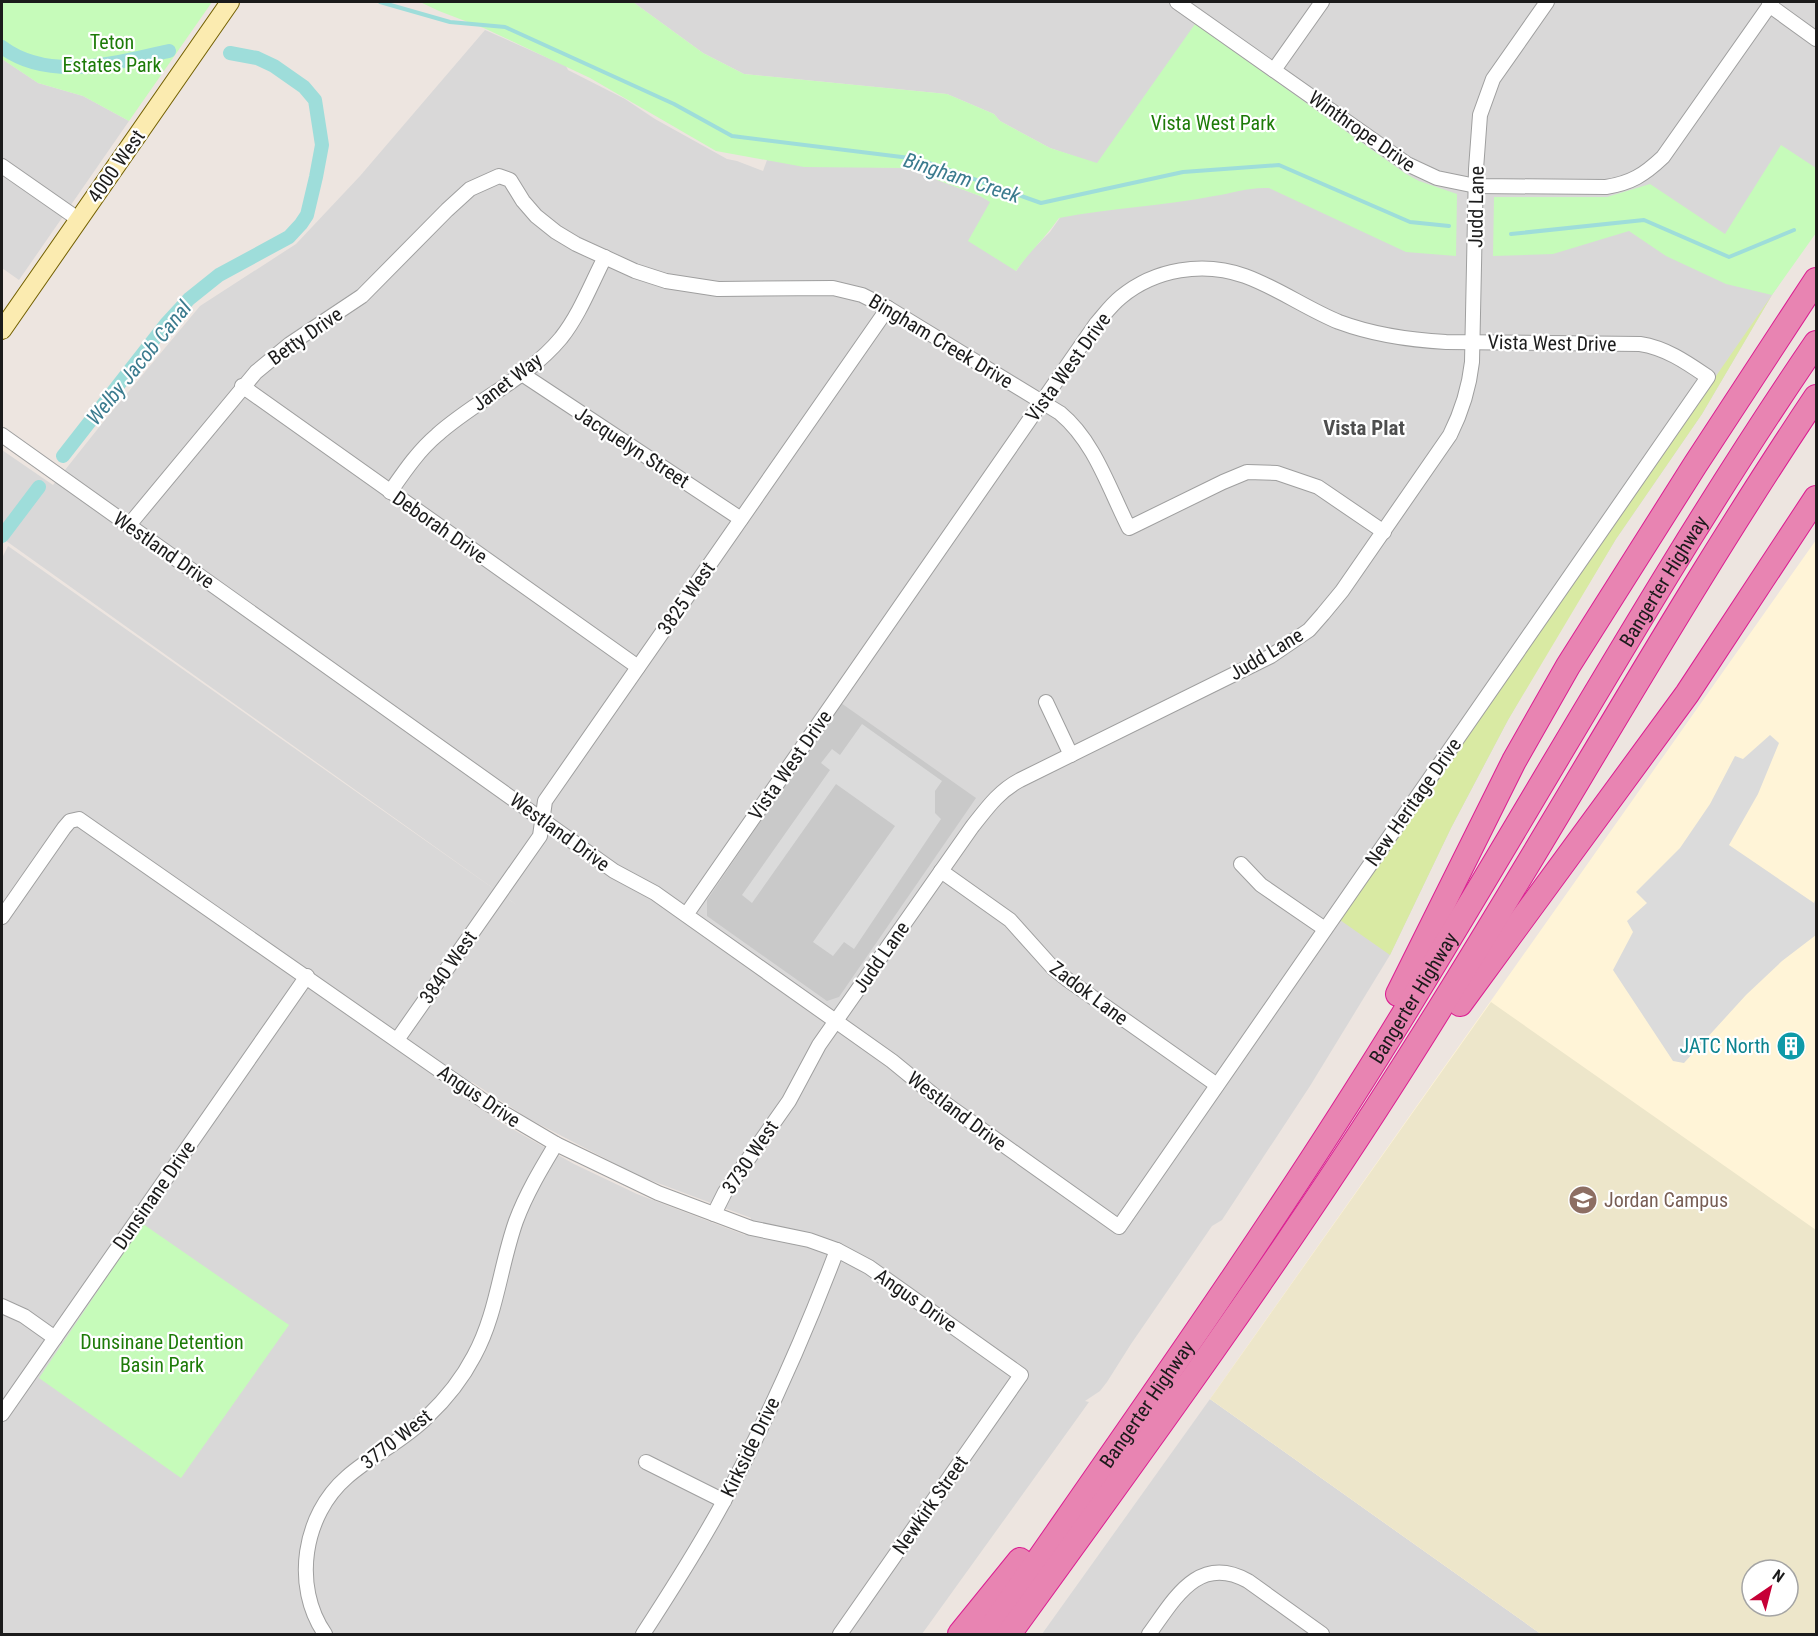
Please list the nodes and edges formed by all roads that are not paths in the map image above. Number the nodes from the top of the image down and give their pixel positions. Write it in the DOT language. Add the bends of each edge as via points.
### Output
graph roads {
  1 [pos="230,2"];
  2 [pos="1177,2"];
  3 [pos="1322,2"];
  4 [pos="1546,2"];
  5 [pos="1771,3"];
  6 [pos="1816,39"];
  7 [pos="1275,70"];
  8 [pos="2,166"];
  9 [pos="505,177"];
  10 [pos="1476,186"];
  11 [pos="78,219"];
  12 [pos="605,257"];
  13 [pos="1816,280"];
  14 [pos="888,308"];
  15 [pos="2,330"];
  16 [pos="1473,343"];
  17 [pos="1816,343"];
  18 [pos="522,374"];
  19 [pos="1708,377"];
  20 [pos="242,386"];
  21 [pos="1816,397"];
  22 [pos="1043,402"];
  23 [pos="2,435"];
  24 [pos="390,492"];
  25 [pos="1816,498"];
  26 [pos="741,519"];
  27 [pos="129,525"];
  28 [pos="1384,532"];
  29 [pos="638,667"];
  30 [pos="1046,702"];
  31 [pos="1071,755"];
  32 [pos="542,820"];
  33 [pos="1241,864"];
  34 [pos="941,871"];
  35 [pos="500,894"];
  36 [pos="686,915"];
  37 [pos="2,917"];
  38 [pos="1325,929"];
  39 [pos="307,976"];
  40 [pos="836,1022"];
  41 [pos="397,1040"];
  42 [pos="1217,1085"];
  43 [pos="789,1101"];
  44 [pos="556,1144"];
  45 [pos="1304,1174"];
  46 [pos="1325,1187"];
  47 [pos="714,1214"];
  48 [pos="1119,1227"];
  49 [pos="837,1250"];
  50 [pos="2,1306"];
  51 [pos="55,1338"];
  52 [pos="1021,1375"];
  53 [pos="2,1414"];
  54 [pos="1120,1441"];
  55 [pos="646,1462"];
  56 [pos="1133,1463"];
  57 [pos="723,1501"];
  58 [pos="325,1635"];
  59 [pos="643,1635"];
  60 [pos="840,1635"];
  61 [pos="960,1635"];
  62 [pos="987,1635"];
  63 [pos="1009,1635"];
  64 [pos="1026,1635"];
  65 [pos="1149,1635"];
  66 [pos="1322,1635"];
  1 -- 11 [label="main road, 4000 West"];
  2 -- 7 [label="street, Winthrope Drive"];
  3 -- 7 [label="street"];
  4 -- 10 [label="street, Judd Lane" via="1500,68 1486,96 1478,128"];
  5 -- 6 [label="street"];
  5 -- 10 [label="street, Winthrope Drive" via="1663,157 1638,177 1606,187"];
  7 -- 10 [label="street, Winthrope Drive" via="1407,164 1437,178"];
  8 -- 11 [label="street"];
  9 -- 12 [label="street, Bingham Creek Drive" via="549,227"];
  9 -- 20 [label="street, Betty Drive" via="470,189 377,284 268,360"];
  10 -- 16 [label="street, Judd Lane"];
  11 -- 15 [label="main road, 4000 West"];
  12 -- 14 [label="street, Bingham Creek Drive" via="645,274 692,286 833,288 862,294"];
  12 -- 18 [label="street, Janet Way" via="561,338"];
  13 -- 45 [label="highway" via="1537,718"];
  14 -- 22 [label="street, Bingham Creek Drive"];
  14 -- 26 [label="street, 3825 West"];
  16 -- 19 [label="street, Vista West Drive" via="1655,346"];
  16 -- 22 [label="street, Vista West Drive" via="1417,341 1372,333 1337,321 1247,277 1226,270 1188,269 1137,285 1119,298 1096,324"];
  16 -- 28 [label="street, Judd Lane" via="1469,389 1462,410 1450,435"];
  17 -- 45 [label="highway, Bangerter Highway" via="1653,596"];
  18 -- 24 [label="street, Janet Way" via="438,434"];
  18 -- 26 [label="street, Jacquelyn Street"];
  19 -- 38 [label="street, New Heritage Drive"];
  20 -- 24 [label="street, Deborah Drive"];
  20 -- 27 [label="street, Betty Drive"];
  21 -- 46 [label="highway, Bangerter Highway" via="1669,628 1446,999"];
  22 -- 28 [label="street, Bingham Creek Drive" via="1074,424 1085,439 1129,528 1223,482 1257,472 1277,473 1318,487"];
  22 -- 36 [label="street, Vista West Drive"];
  23 -- 27 [label="street, Westland Drive"];
  24 -- 29 [label="street, Deborah Drive"];
  25 -- 46 [label="highway" via="1688,694"];
  26 -- 29 [label="street, 3825 West"];
  27 -- 32 [label="street, Westland Drive"];
  28 -- 31 [label="street, Judd Lane" via="1323,614 1289,645"];
  29 -- 32 [label="street, 3825 West" via="545,801"];
  30 -- 31 [label="street"];
  31 -- 34 [label="street, Judd Lane" via="1005,788"];
  32 -- 35 [label="street, 3825 West" via="540,836"];
  32 -- 36 [label="street, Westland Drive"];
  33 -- 38 [label="street" via="1261,885"];
  34 -- 40 [label="street, Judd Lane"];
  34 -- 42 [label="street, Zadok Lane" via="1010,920 1068,980"];
  35 -- 41 [label="street, 3840 West"];
  36 -- 40 [label="street, Westland Drive"];
  37 -- 39 [label="street, Angus Drive" via="63,828 79,819"];
  38 -- 42 [label="street, New Heritage Drive"];
  39 -- 41 [label="street, Angus Drive"];
  39 -- 51 [label="street, Dunsinane Drive"];
  40 -- 43 [label="street, Judd Lane"];
  40 -- 48 [label="street, Westland Drive"];
  41 -- 44 [label="street, Angus Drive" via="485,1102"];
  42 -- 48 [label="street, New Heritage Drive"];
  43 -- 47 [label="street, 3730 West" via="725,1192"];
  44 -- 47 [label="street, Angus Drive" via="616,1174"];
  44 -- 58 [label="street, 3770 West" via="516,1220 486,1330 461,1378 418,1425 346,1477 311,1533 306,1556 309,1604"];
  45 -- 54 [label="highway, Bangerter Highway"];
  46 -- 56 [label="highway, Bangerter Highway"];
  47 -- 49 [label="street, Angus Drive" via="751,1228"];
  49 -- 52 [label="street, Angus Drive" via="869,1267"];
  49 -- 57 [label="street, Kirkside Drive" via="780,1384"];
  50 -- 51 [label="street"];
  51 -- 53 [label="street, Dunsinane Drive"];
  52 -- 60 [label="street, Newkirk Street"];
  54 -- 61 [label="highway"];
  54 -- 62 [label="highway, Bangerter Highway"];
  55 -- 57 [label="street"];
  56 -- 63 [label="highway, Bangerter Highway"];
  56 -- 64 [label="highway"];
  57 -- 59 [label="street, Kirkside Drive"];
  65 -- 66 [label="street" via="1181,1590 1194,1579 1220,1572 1239,1576"];
}
